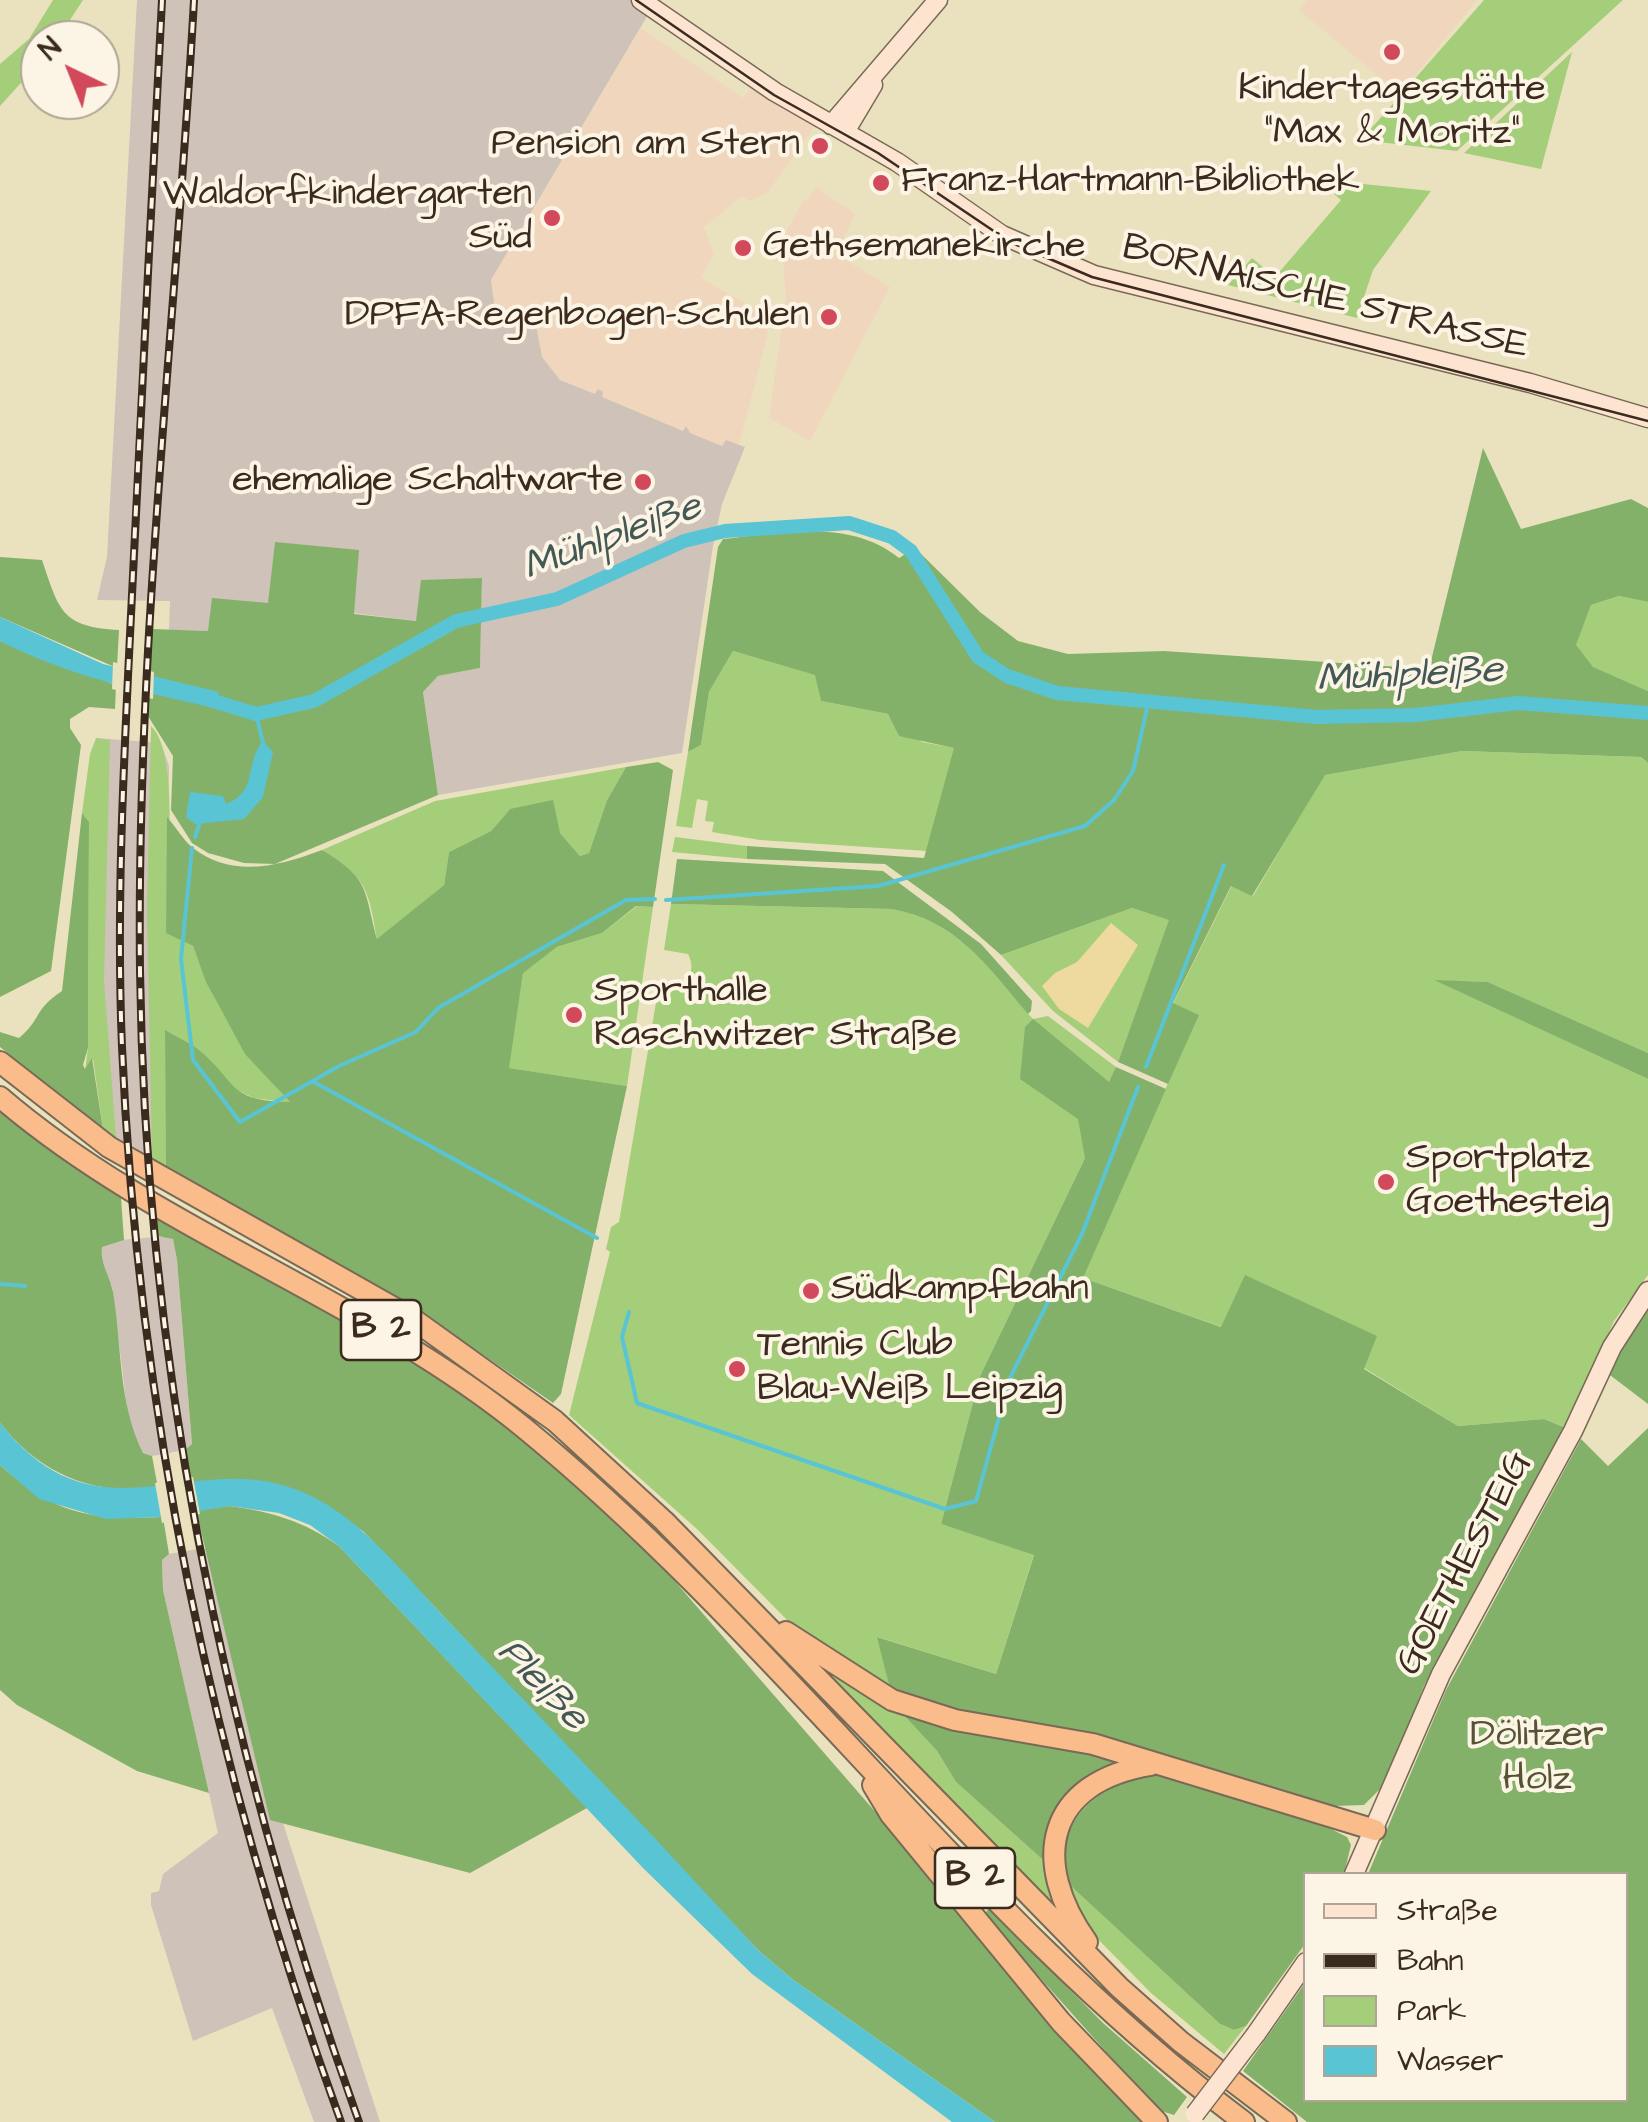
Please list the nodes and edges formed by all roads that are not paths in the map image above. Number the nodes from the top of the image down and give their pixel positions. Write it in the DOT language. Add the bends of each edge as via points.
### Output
graph roads {
  1 [pos="641,0"];
  2 [pos="938,0"];
  3 [pos="838,128"];
  4 [pos="1648,418"];
  5 [pos="0,1062"];
  6 [pos="0,1097"];
  7 [pos="1648,1291"];
  8 [pos="740,1599"];
  9 [pos="851,1750"];
  10 [pos="1158,1764"];
  11 [pos="1376,1830"];
  12 [pos="1355,1872"];
  13 [pos="1303,1966"];
  14 [pos="1118,1987"];
  15 [pos="1192,2118"];
  16 [pos="1157,2122"];
  17 [pos="1244,2122"];
  18 [pos="1286,2122"];
  1 -- 3 [label="main road, BORNAISCHE STRASSE"];
  2 -- 3 [label="main road"];
  3 -- 4 [label="main road, BORNAISCHE STRASSE" via="1002,235 1066,265"];
  5 -- 8 [label="highway, B 2" via="109,1148 468,1354 609,1468"];
  6 -- 9 [label="highway, B 2" via="108,1176 401,1342 500,1410 646,1538"];
  7 -- 11 [label="main road, GOETHESTEIG" via="1612,1347 1442,1674"];
  8 -- 10 [label="highway" via="892,1700"];
  8 -- 14 [label="highway, B 2"];
  9 -- 16 [label="highway" via="891,1815 1061,2022"];
  9 -- 17 [label="highway, B 2" via="1069,1972"];
  10 -- 11 [label="highway"];
  10 -- 14 [label="highway" via="1125,1769 1090,1788 1076,1798 1056,1836 1052,1860 1061,1900"];
  11 -- 12 [label="main road, GOETHESTEIG"];
  13 -- 15 [label="main road, bridge"];
  14 -- 18 [label="highway, B 2"];
}
